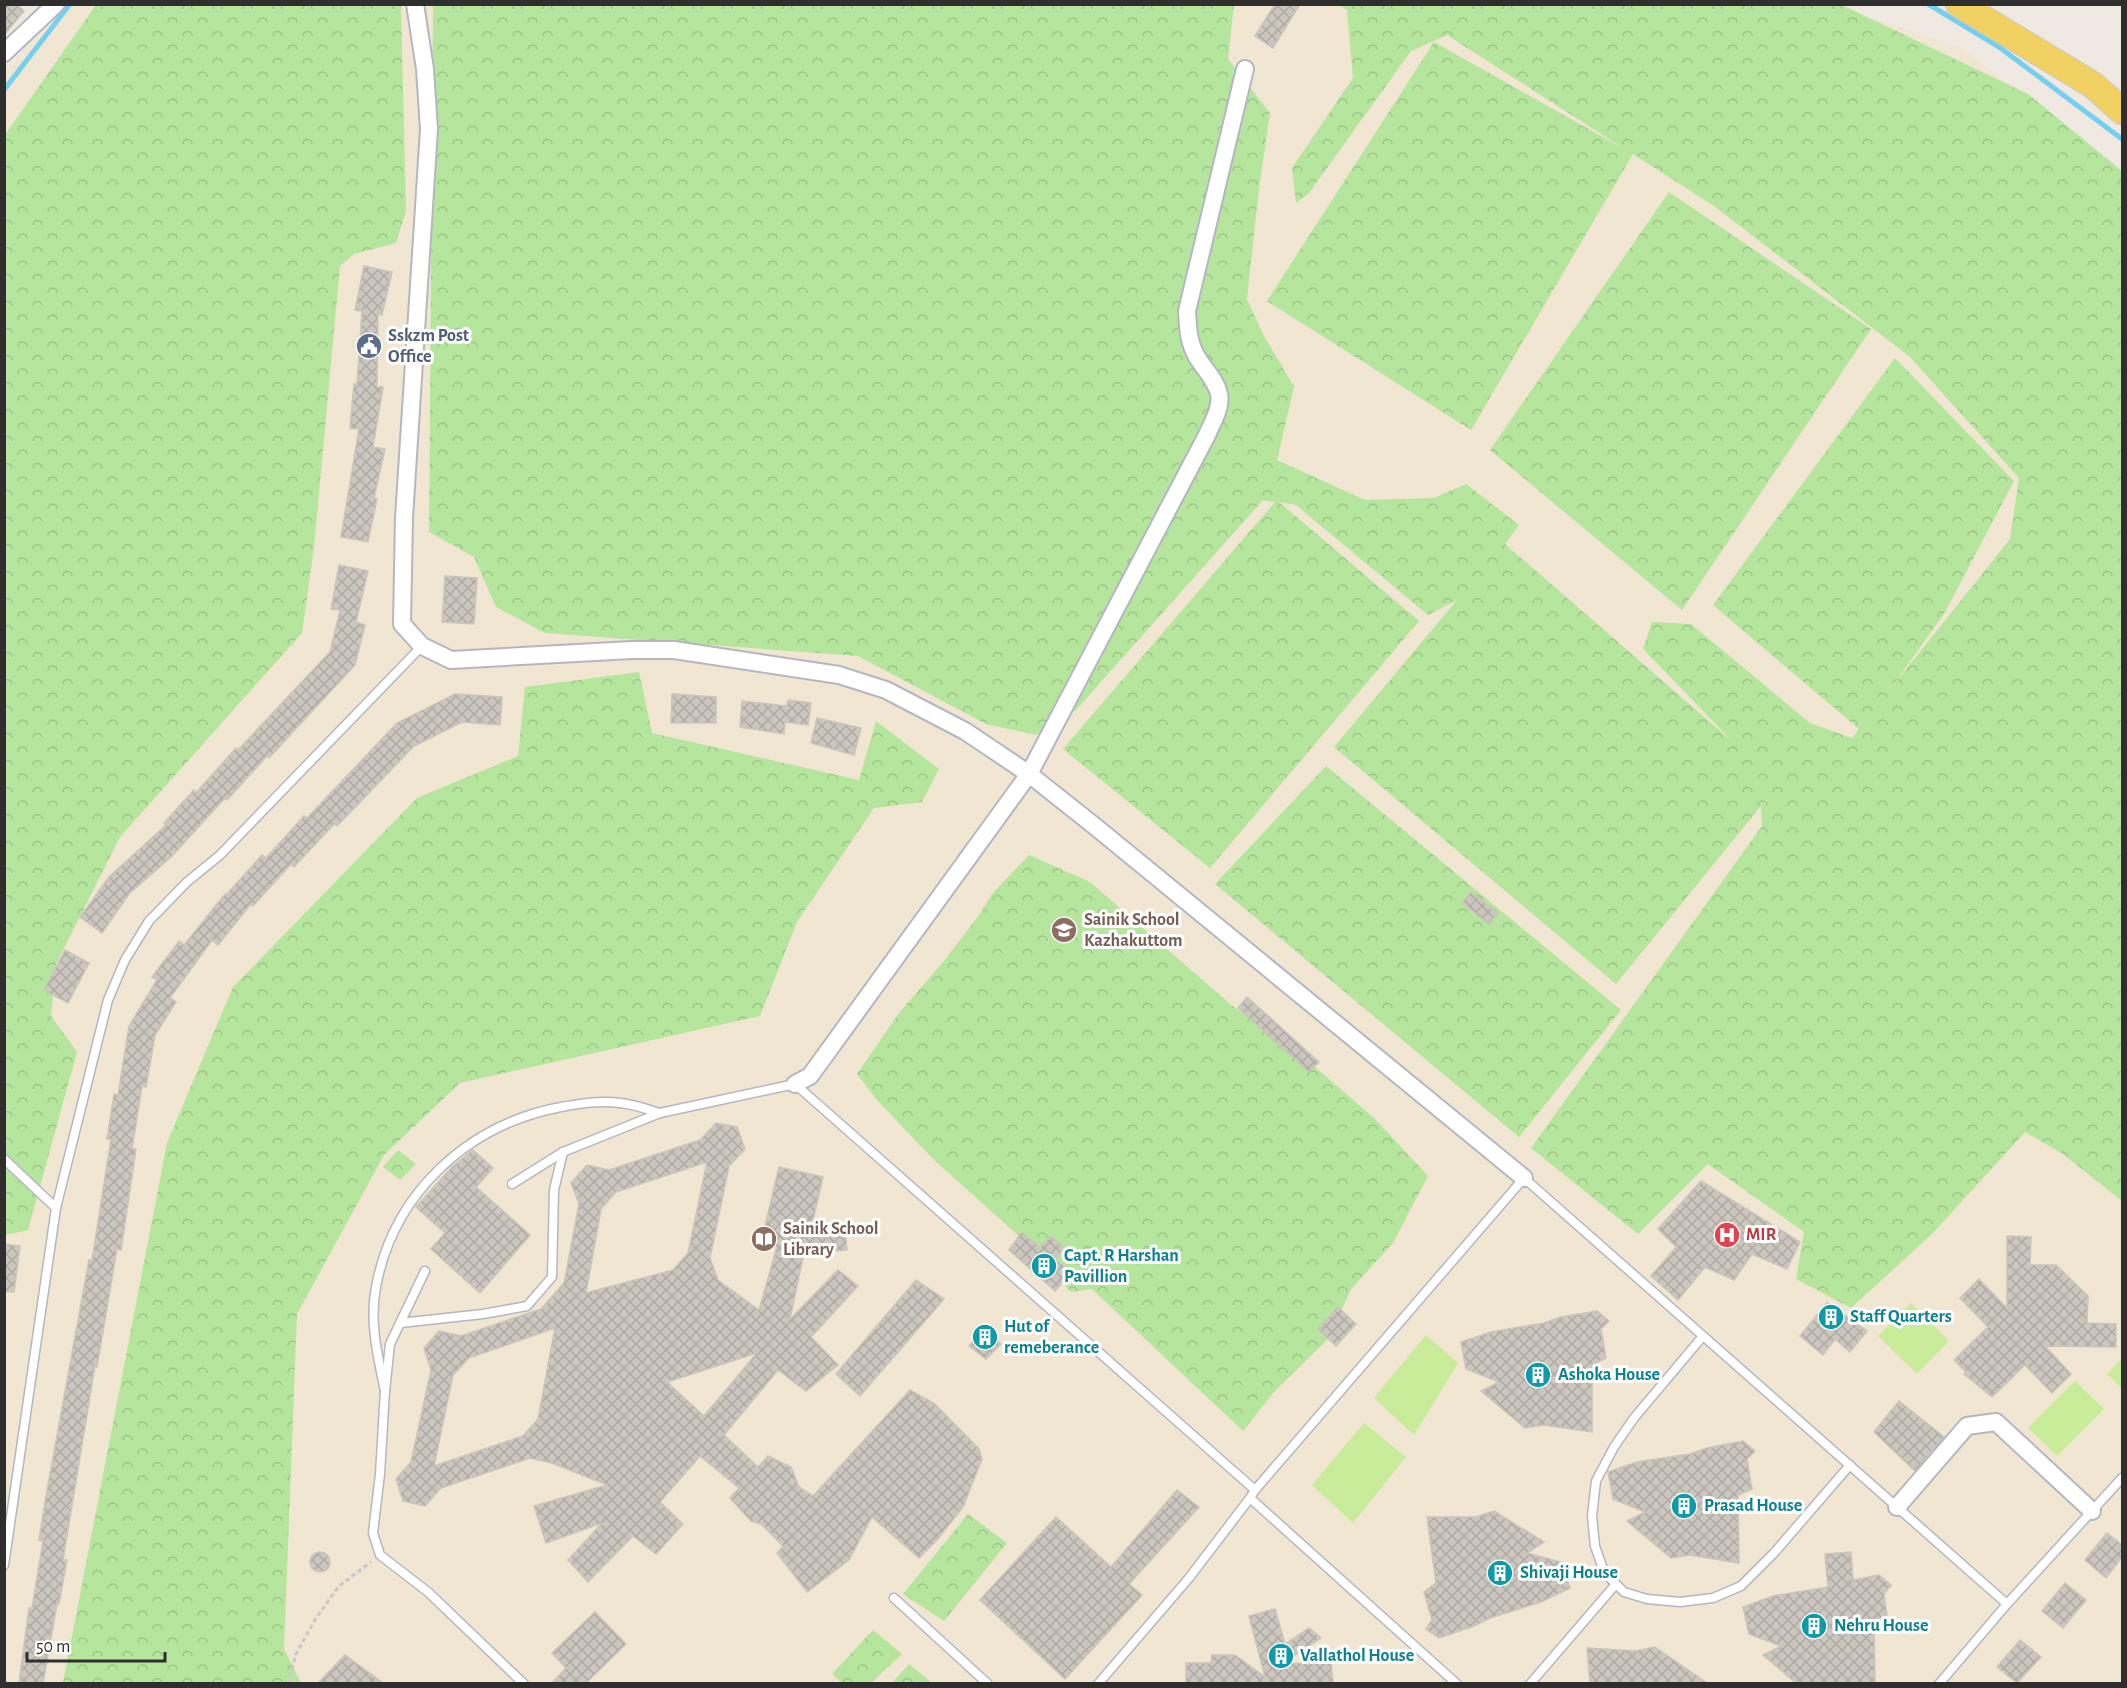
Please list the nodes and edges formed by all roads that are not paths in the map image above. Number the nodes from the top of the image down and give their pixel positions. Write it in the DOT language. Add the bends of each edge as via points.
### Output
graph roads {
  1 [pos="56,4"];
  2 [pos="415,4"];
  3 [pos="1959,4"];
  4 [pos="4,53"];
  5 [pos="1245,69"];
  6 [pos="2121,106"];
  7 [pos="422,646"];
  8 [pos="1029,774"];
  9 [pos="795,1084"];
  10 [pos="660,1113"];
  11 [pos="563,1152"];
  12 [pos="4,1159"];
  13 [pos="1524,1178"];
  14 [pos="512,1184"];
  15 [pos="56,1208"];
  16 [pos="425,1271"];
  17 [pos="400,1323"];
  18 [pos="1703,1336"];
  19 [pos="385,1391"];
  20 [pos="1850,1465"];
  21 [pos="2122,1478"];
  22 [pos="1255,1490"];
  23 [pos="1250,1498"];
  24 [pos="1897,1507"];
  25 [pos="2092,1511"];
  26 [pos="4,1565"];
  27 [pos="1616,1584"];
  28 [pos="894,1598"];
  29 [pos="2007,1604"];
  30 [pos="524,1683"];
  31 [pos="988,1683"];
  32 [pos="1100,1683"];
  33 [pos="1457,1683"];
  34 [pos="1530,1683"];
  35 [pos="1939,1683"];
  1 -- 4 [label="street"];
  2 -- 7 [label="street" via="429,129 404,518 402,624"];
  3 -- 6 [label="main road"];
  5 -- 8 [label="street" via="1187,311 1189,337 1219,395 1218,411"];
  7 -- 8 [label="street" via="452,660 674,651 839,675 886,690 965,732"];
  7 -- 15 [label="lane" via="220,855 149,921 125,960 108,1000"];
  8 -- 9 [label="street" via="810,1076"];
  8 -- 13 [label="street"];
  9 -- 10 [label="lane"];
  9 -- 22 [label="lane"];
  10 -- 11 [label="lane"];
  10 -- 19 [label="lane" via="620,1103 580,1103 539,1112 500,1126 463,1147 428,1180 404,1213 388,1245 376,1287 373,1323"];
  11 -- 14 [label="lane"];
  11 -- 17 [label="lane" via="554,1190 552,1277 526,1306"];
  12 -- 15 [label="lane"];
  13 -- 18 [label="lane"];
  13 -- 22 [label="lane"];
  15 -- 26 [label="lane"];
  16 -- 17 [label="lane"];
  17 -- 19 [label="lane" via="390,1344"];
  18 -- 20 [label="lane"];
  18 -- 27 [label="lane" via="1634,1418 1596,1481 1592,1516 1595,1546 1604,1572"];
  19 -- 30 [label="lane" via="373,1533 380,1555 428,1592"];
  20 -- 24 [label="lane"];
  20 -- 27 [label="lane" via="1741,1586 1713,1598 1680,1602 1647,1599 1624,1592"];
  21 -- 25 [label="lane"];
  22 -- 23 [label="lane"];
  23 -- 32 [label="lane" via="1189,1578"];
  23 -- 33 [label="lane"];
  24 -- 25 [label="street" via="1967,1426 1996,1422"];
  24 -- 29 [label="lane"];
  25 -- 29 [label="lane"];
  27 -- 34 [label="lane"];
  28 -- 31 [label="lane"];
  29 -- 35 [label="lane"];
}
